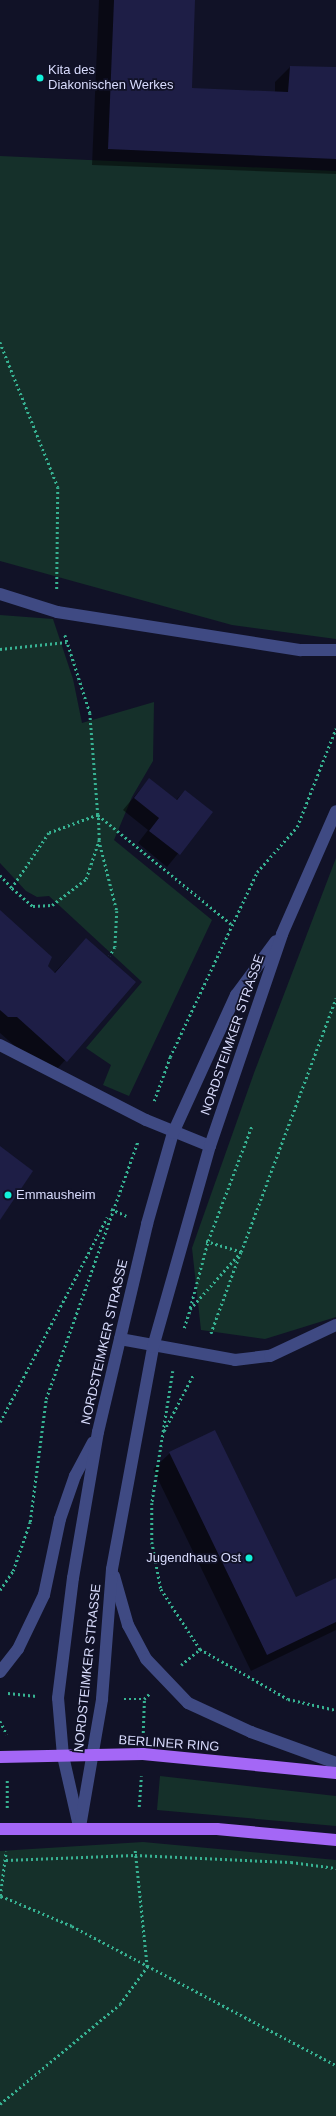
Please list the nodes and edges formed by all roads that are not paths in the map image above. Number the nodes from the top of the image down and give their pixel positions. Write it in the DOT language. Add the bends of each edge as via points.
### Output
graph roads {
  1 [pos="0,594"];
  2 [pos="336,650"];
  3 [pos="336,811"];
  4 [pos="282,934"];
  5 [pos="0,1045"];
  6 [pos="173,1133"];
  7 [pos="210,1146"];
  8 [pos="336,1325"];
  9 [pos="120,1339"];
  10 [pos="152,1347"];
  11 [pos="98,1432"];
  12 [pos="112,1569"];
  13 [pos="0,1672"];
  14 [pos="93,1755"];
  15 [pos="63,1756"];
  16 [pos="4,1757"];
  17 [pos="336,1763"];
  18 [pos="336,1773"];
  19 [pos="80,1827"];
  20 [pos="3,1829"];
  21 [pos="336,1840"];
  1 -- 2 [label="street" via="57,612 286,648"];
  3 -- 4 [label="street, NORDSTEIMKER STRASSE"];
  4 -- 6 [label="street, NORDSTEIMKER STRASSE" via="236,995"];
  4 -- 7 [label="street, NORDSTEIMKER STRASSE"];
  5 -- 6 [label="street"];
  6 -- 7 [label="street"];
  6 -- 9 [label="street, NORDSTEIMKER STRASSE" via="147,1224"];
  7 -- 10 [label="street, NORDSTEIMKER STRASSE"];
  8 -- 10 [label="street" via="270,1356 234,1360"];
  9 -- 10 [label="street"];
  9 -- 11 [label="street, NORDSTEIMKER STRASSE"];
  10 -- 12 [label="street, NORDSTEIMKER STRASSE"];
  11 -- 13 [label="street" via="75,1476 60,1519 44,1595 18,1649"];
  11 -- 15 [label="street, NORDSTEIMKER STRASSE" via="73,1578 58,1698"];
  12 -- 14 [label="street, NORDSTEIMKER STRASSE"];
  12 -- 17 [label="street" via="128,1625 146,1659 188,1703 251,1732"];
  14 -- 15 [label="main road, BERLINER RING"];
  14 -- 18 [label="main road, BERLINER RING" via="143,1754"];
  14 -- 19 [label="street, NORDSTEIMKER STRASSE"];
  15 -- 16 [label="main road, BERLINER RING"];
  15 -- 19 [label="street, NORDSTEIMKER STRASSE"];
  19 -- 20 [label="main road"];
  19 -- 21 [label="main road" via="217,1829"];
}
